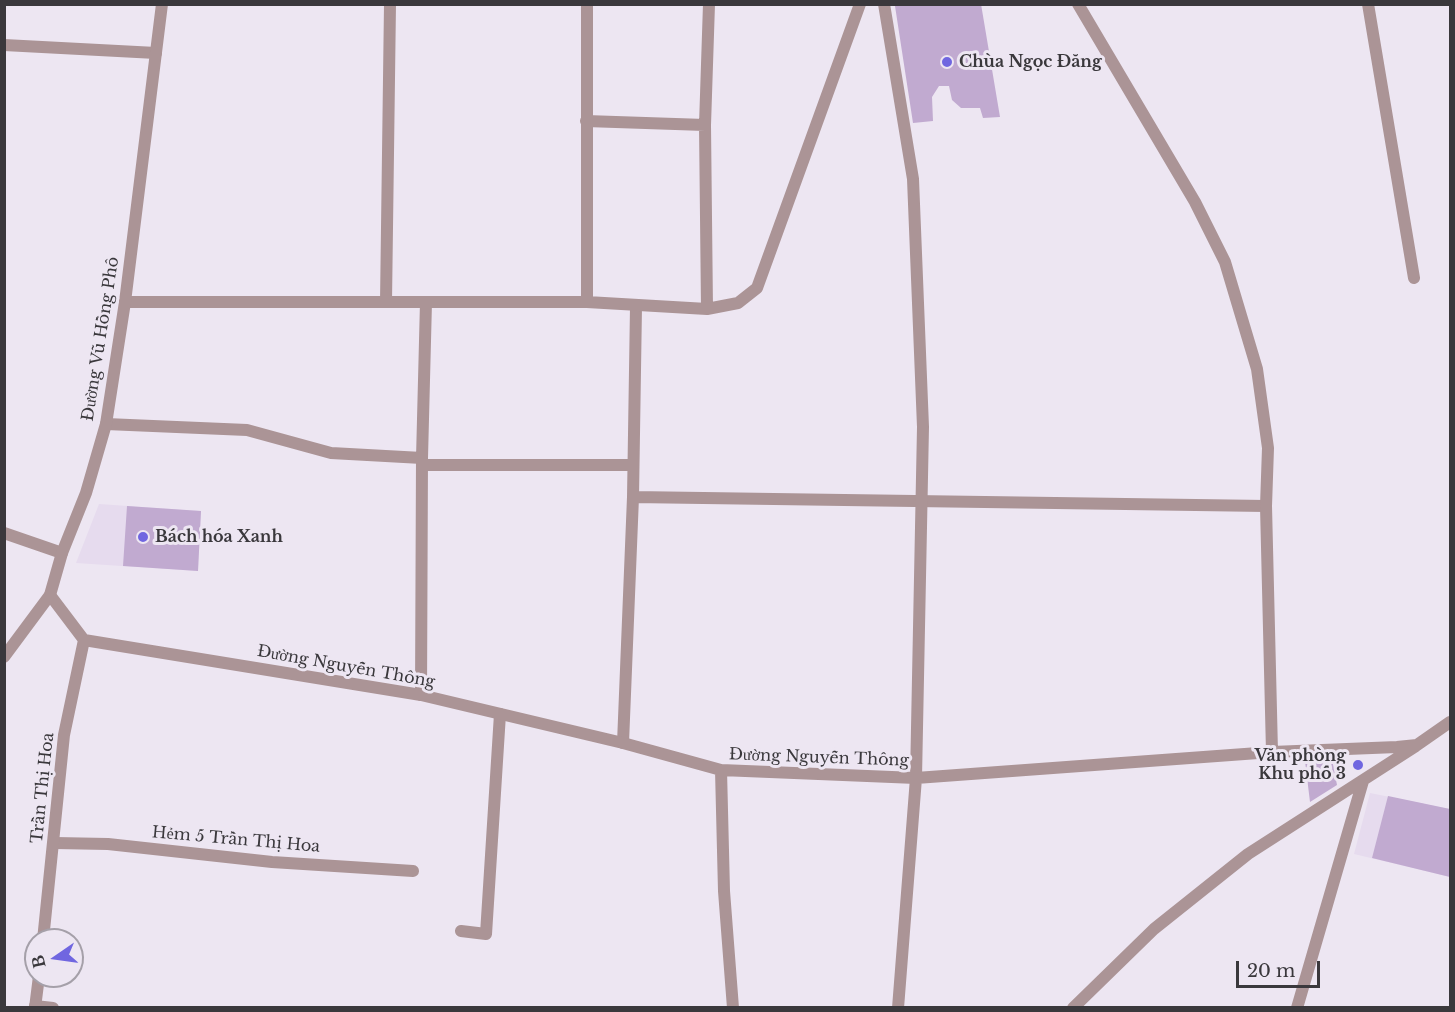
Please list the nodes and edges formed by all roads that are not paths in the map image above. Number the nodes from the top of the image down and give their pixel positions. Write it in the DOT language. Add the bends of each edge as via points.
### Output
graph roads {
  1 [pos="162,4"];
  2 [pos="390,4"];
  3 [pos="587,4"];
  4 [pos="709,4"];
  5 [pos="860,4"];
  6 [pos="884,4"];
  7 [pos="1078,4"];
  8 [pos="1368,4"];
  9 [pos="4,45"];
  10 [pos="156,53"];
  11 [pos="586,121"];
  12 [pos="705,125"];
  13 [pos="1414,278"];
  14 [pos="125,302"];
  15 [pos="386,302"];
  16 [pos="426,302"];
  17 [pos="587,302"];
  18 [pos="636,306"];
  19 [pos="707,309"];
  20 [pos="106,424"];
  21 [pos="422,462"];
  22 [pos="633,465"];
  23 [pos="633,497"];
  24 [pos="919,502"];
  25 [pos="1266,506"];
  26 [pos="4,533"];
  27 [pos="62,553"];
  28 [pos="50,595"];
  29 [pos="84,639"];
  30 [pos="4,657"];
  31 [pos="421,695"];
  32 [pos="500,714"];
  33 [pos="1450,722"];
  34 [pos="623,743"];
  35 [pos="1417,745"];
  36 [pos="1272,752"];
  37 [pos="721,770"];
  38 [pos="916,778"];
  39 [pos="1363,781"];
  40 [pos="55,843"];
  41 [pos="414,871"];
  42 [pos="44,928"];
  43 [pos="462,931"];
  44 [pos="37,988"];
  45 [pos="35,1006"];
  46 [pos="53,1008"];
  47 [pos="733,1008"];
  48 [pos="898,1008"];
  49 [pos="1073,1008"];
  50 [pos="1297,1008"];
  1 -- 10 [label="street, Đường Vũ Hồng Phô"];
  2 -- 15 [label="street"];
  3 -- 11 [label="street"];
  4 -- 12 [label="street"];
  5 -- 19 [label="street" via="757,288 738,303"];
  6 -- 24 [label="street" via="913,179 922,427"];
  7 -- 25 [label="street" via="1226,262 1257,369 1268,448"];
  8 -- 13 [label="street"];
  9 -- 10 [label="street"];
  10 -- 14 [label="street, Đường Vũ Hồng Phô"];
  11 -- 12 [label="street"];
  11 -- 17 [label="street"];
  12 -- 19 [label="street"];
  14 -- 15 [label="street"];
  14 -- 20 [label="street, Đường Vũ Hồng Phô"];
  15 -- 16 [label="street"];
  16 -- 17 [label="street"];
  16 -- 21 [label="street"];
  17 -- 18 [label="street"];
  18 -- 19 [label="street"];
  18 -- 22 [label="street"];
  20 -- 21 [label="street" via="247,430 331,453"];
  20 -- 27 [label="street, Đường Vũ Hồng Phô" via="86,493"];
  21 -- 22 [label="street"];
  21 -- 31 [label="street"];
  22 -- 23 [label="street"];
  23 -- 24 [label="street"];
  23 -- 34 [label="street"];
  24 -- 25 [label="street"];
  24 -- 38 [label="street"];
  25 -- 36 [label="street"];
  26 -- 27 [label="street"];
  27 -- 28 [label="street, Đường Vũ Hồng Phô"];
  28 -- 29 [label="street"];
  28 -- 30 [label="street, Đường Vũ Hồng Phô"];
  29 -- 31 [label="street, Đường Nguyễn Thông"];
  29 -- 40 [label="street, Trần Thị Hoa" via="64,735"];
  31 -- 32 [label="street, Đường Nguyễn Thông"];
  32 -- 34 [label="street, Đường Nguyễn Thông"];
  32 -- 43 [label="street" via="486,934"];
  33 -- 35 [label="street"];
  34 -- 37 [label="street, Đường Nguyễn Thông"];
  35 -- 36 [label="street, Đường Nguyễn Thông"];
  35 -- 39 [label="street"];
  36 -- 38 [label="street, Đường Nguyễn Thông"];
  37 -- 38 [label="street, Đường Nguyễn Thông"];
  37 -- 47 [label="street" via="724,891"];
  38 -- 48 [label="street"];
  39 -- 49 [label="street" via="1248,854 1154,929"];
  39 -- 50 [label="street"];
  40 -- 41 [label="street, Hẻm 5 Trần Thị Hoa" via="108,844 272,862"];
  40 -- 42 [label="street, Trần Thị Hoa"];
  44 -- 45 [label="street"];
  45 -- 46 [label="street"];
}
